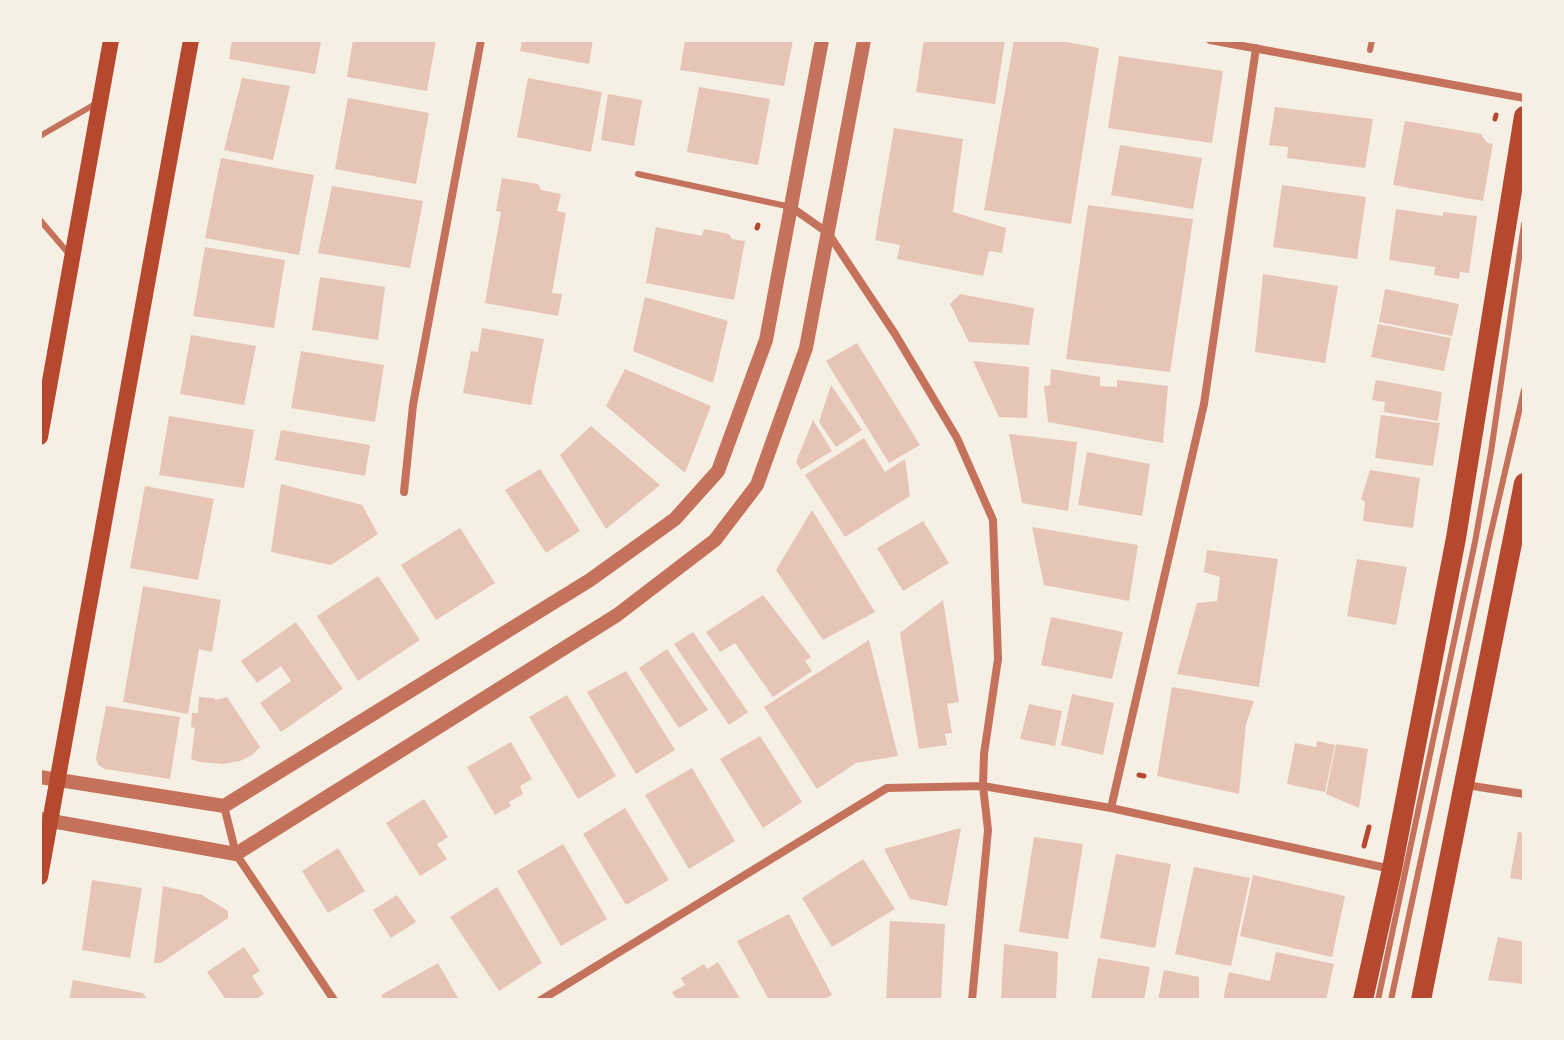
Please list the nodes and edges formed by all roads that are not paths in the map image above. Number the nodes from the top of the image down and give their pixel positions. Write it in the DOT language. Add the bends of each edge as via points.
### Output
graph roads {
  1 [pos="111,40"];
  2 [pos="191,40"];
  3 [pos="481,40"];
  4 [pos="822,40"];
  5 [pos="864,40"];
  6 [pos="1210,40"];
  7 [pos="1372,40"];
  8 [pos="1256,48"];
  9 [pos="1370,50"];
  10 [pos="1524,98"];
  11 [pos="100,101"];
  12 [pos="1524,116"];
  13 [pos="40,136"];
  14 [pos="638,174"];
  15 [pos="791,207"];
  16 [pos="40,220"];
  17 [pos="1524,224"];
  18 [pos="828,233"];
  19 [pos="72,258"];
  20 [pos="1524,390"];
  21 [pos="40,437"];
  22 [pos="1524,483"];
  23 [pos="404,492"];
  24 [pos="40,777"];
  25 [pos="57,779"];
  26 [pos="1466,785"];
  27 [pos="983,786"];
  28 [pos="1524,794"];
  29 [pos="224,806"];
  30 [pos="1111,808"];
  31 [pos="46,820"];
  32 [pos="236,854"];
  33 [pos="1392,869"];
  34 [pos="40,877"];
  35 [pos="334,1000"];
  36 [pos="541,1000"];
  37 [pos="972,1000"];
  38 [pos="1363,1000"];
  39 [pos="1378,1000"];
  40 [pos="1391,1000"];
  41 [pos="1421,1000"];
  1 -- 11 [label="main road"];
  2 -- 25 [label="main road"];
  3 -- 23 [label="street" via="413,405"];
  4 -- 15 [label="street"];
  5 -- 18 [label="street"];
  6 -- 8 [label="street"];
  7 -- 9 [label="lane"];
  8 -- 10 [label="street"];
  8 -- 30 [label="street" via="1204,404"];
  11 -- 13 [label="lane"];
  11 -- 19 [label="main road"];
  12 -- 33 [label="main road" via="1456,538"];
  14 -- 15 [label="lane"];
  15 -- 18 [label="street"];
  15 -- 29 [label="street" via="766,340 718,471 675,519 590,580"];
  16 -- 19 [label="lane"];
  17 -- 39 [label="lane" via="1475,542"];
  18 -- 27 [label="street" via="957,438 993,520 998,659"];
  18 -- 32 [label="street" via="806,348 757,485 715,540 617,615"];
  19 -- 21 [label="main road"];
  20 -- 40 [label="lane"];
  22 -- 26 [label="main road"];
  24 -- 25 [label="street"];
  25 -- 29 [label="street"];
  25 -- 31 [label="main road"];
  26 -- 28 [label="street"];
  26 -- 41 [label="main road"];
  27 -- 30 [label="street"];
  27 -- 36 [label="street" via="887,788"];
  27 -- 37 [label="street" via="988,830"];
  29 -- 32 [label="street"];
  30 -- 33 [label="street"];
  31 -- 32 [label="street"];
  31 -- 34 [label="main road"];
  32 -- 35 [label="street"];
  33 -- 38 [label="main road"];
}
